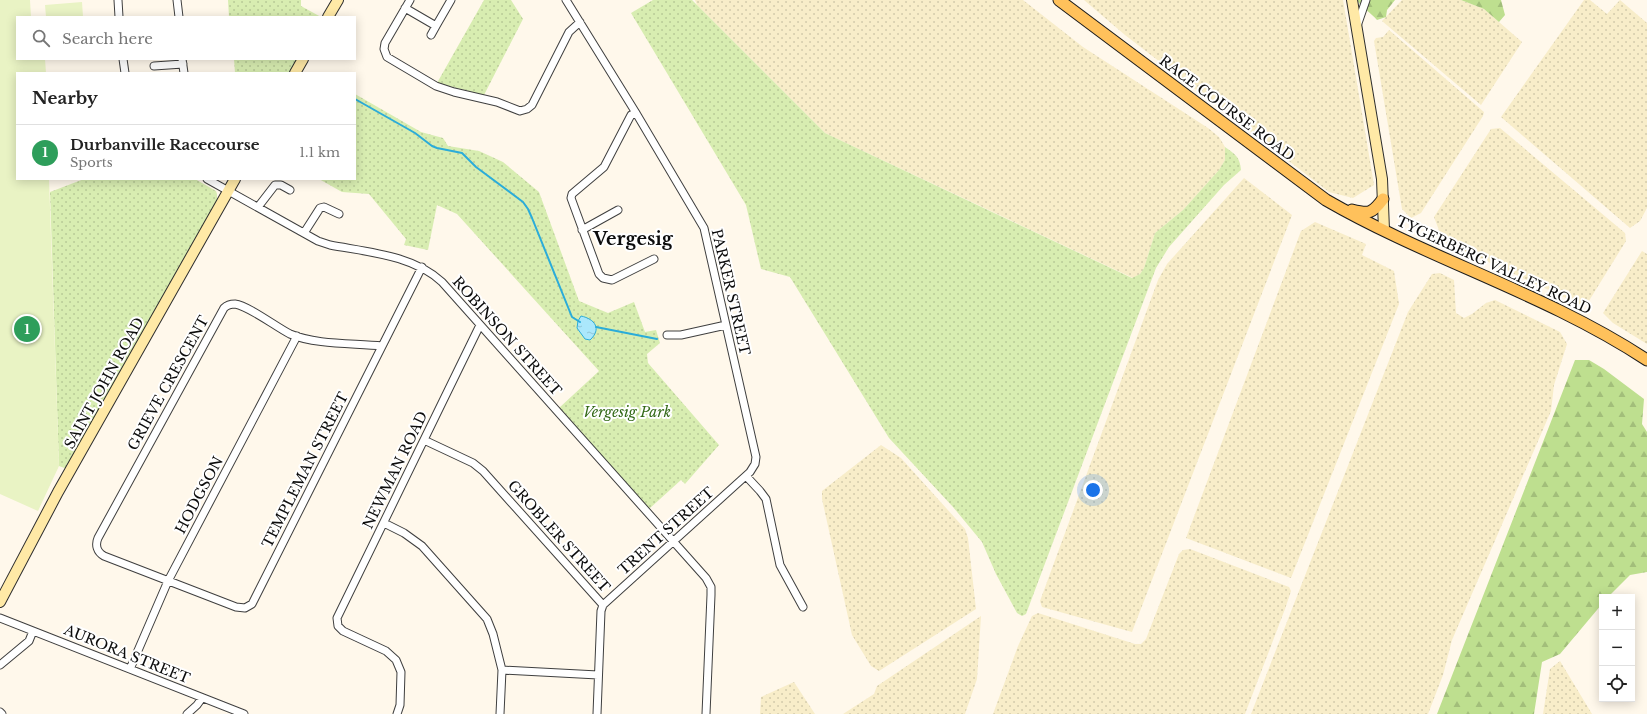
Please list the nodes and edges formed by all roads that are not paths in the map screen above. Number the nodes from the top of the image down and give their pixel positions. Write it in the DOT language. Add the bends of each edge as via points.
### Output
graph roads {
  1 [pos="118,0"];
  2 [pos="338,0"];
  3 [pos="410,0"];
  4 [pos="451,0"];
  5 [pos="566,0"];
  6 [pos="1059,0"];
  7 [pos="1352,0"];
  8 [pos="1366,0"];
  9 [pos="177,2"];
  10 [pos="405,8"];
  11 [pos="119,16"];
  12 [pos="179,16"];
  13 [pos="329,16"];
  14 [pos="580,22"];
  15 [pos="436,26"];
  16 [pos="1357,28"];
  17 [pos="431,35"];
  18 [pos="123,60"];
  19 [pos="302,60"];
  20 [pos="183,61"];
  21 [pos="154,66"];
  22 [pos="125,72"];
  23 [pos="184,72"];
  24 [pos="296,72"];
  25 [pos="636,112"];
  26 [pos="209,180"];
  27 [pos="234,180"];
  28 [pos="290,190"];
  29 [pos="228,191"];
  30 [pos="1383,199"];
  31 [pos="1336,205"];
  32 [pos="258,207"];
  33 [pos="618,210"];
  34 [pos="339,214"];
  35 [pos="582,230"];
  36 [pos="1384,230"];
  37 [pos="304,233"];
  38 [pos="654,259"];
  39 [pos="422,267"];
  40 [pos="480,325"];
  41 [pos="726,325"];
  42 [pos="667,335"];
  43 [pos="297,336"];
  44 [pos="382,346"];
  45 [pos="1647,360"];
  46 [pos="424,440"];
  47 [pos="746,476"];
  48 [pos="384,523"];
  49 [pos="674,542"];
  50 [pos="168,581"];
  51 [pos="0,602"];
  52 [pos="603,604"];
  53 [pos="803,607"];
  54 [pos="0,618"];
  55 [pos="33,631"];
  56 [pos="0,665"];
  57 [pos="130,669"];
  58 [pos="502,670"];
  59 [pos="598,675"];
  60 [pos="202,698"];
  61 [pos="0,712"];
  62 [pos="2,714"];
  63 [pos="187,714"];
  64 [pos="244,714"];
  65 [pos="398,714"];
  66 [pos="500,714"];
  67 [pos="596,714"];
  68 [pos="706,714"];
  1 -- 11 [label="street"];
  2 -- 13 [label="main road"];
  3 -- 10 [label="street"];
  4 -- 15 [label="street"];
  5 -- 14 [label="street, PARKER STREET"];
  6 -- 31 [label="main road, RACE COURSE ROAD" via="1301,182"];
  7 -- 16 [label="main road, TYGERBERG VALLEY ROAD"];
  8 -- 16 [label="street"];
  9 -- 12 [label="street"];
  10 -- 14 [label="street" via="385,43 387,57 436,86 497,102 520,111 532,105 569,32"];
  10 -- 15 [label="street"];
  14 -- 25 [label="street, PARKER STREET"];
  15 -- 17 [label="street"];
  16 -- 30 [label="main road, TYGERBERG VALLEY ROAD"];
  18 -- 22 [label="street"];
  19 -- 24 [label="main road"];
  20 -- 21 [label="street"];
  20 -- 23 [label="street"];
  25 -- 35 [label="street" via="631,115 606,165 571,196"];
  25 -- 41 [label="street, PARKER STREET" via="704,228"];
  26 -- 29 [label="street, ROBINSON STREET"];
  27 -- 29 [label="main road, SAINT JOHN ROAD"];
  28 -- 32 [label="street" via="275,185"];
  29 -- 32 [label="street, ROBINSON STREET"];
  29 -- 51 [label="main road, SAINT JOHN ROAD" via="58,492"];
  30 -- 31 [label="main road" via="1376,208 1367,213"];
  30 -- 36 [label="main road, TYGERBERG VALLEY ROAD"];
  31 -- 36 [label="main road, RACE COURSE ROAD"];
  32 -- 37 [label="street, ROBINSON STREET"];
  33 -- 35 [label="street"];
  34 -- 37 [label="street" via="324,207 320,208"];
  35 -- 38 [label="street" via="599,274 606,280 612,280"];
  36 -- 45 [label="main road, TYGERBERG VALLEY ROAD" via="1595,328"];
  37 -- 39 [label="street, ROBINSON STREET" via="326,244 402,260"];
  39 -- 40 [label="street, ROBINSON STREET" via="442,282"];
  39 -- 44 [label="street, TEMPLEMAN STREET"];
  40 -- 46 [label="street, NEWMAN ROAD"];
  40 -- 49 [label="street, ROBINSON STREET"];
  41 -- 42 [label="street" via="682,335"];
  41 -- 47 [label="street, PARKER STREET" via="756,457 754,467"];
  43 -- 44 [label="street, GRIEVE CRESCENT"];
  43 -- 50 [label="street, HODGSON"];
  43 -- 50 [label="street, GRIEVE CRESCENT" via="241,306 232,304 224,308 98,538 96,546 101,554"];
  44 -- 50 [label="street, TEMPLEMAN STREET" via="252,604 239,608"];
  46 -- 48 [label="street, NEWMAN ROAD"];
  46 -- 52 [label="street, GROBLER STREET" via="484,471"];
  47 -- 49 [label="street, TRENT STREET"];
  47 -- 53 [label="street" via="766,499 780,565"];
  48 -- 58 [label="street" via="422,546 483,613 494,634"];
  48 -- 65 [label="street, NEWMAN ROAD" via="338,616 338,626 345,633 386,651 396,660 401,672"];
  49 -- 52 [label="street, TRENT STREET"];
  49 -- 68 [label="street, ROBINSON STREET" via="709,583 711,595"];
  50 -- 57 [label="street, HODGSON"];
  52 -- 59 [label="street, GROBLER STREET"];
  54 -- 55 [label="street, AURORA STREET"];
  55 -- 56 [label="street" via="29,641"];
  55 -- 57 [label="street, AURORA STREET"];
  57 -- 60 [label="street, AURORA STREET"];
  58 -- 59 [label="street"];
  58 -- 66 [label="street"];
  59 -- 67 [label="street, GROBLER STREET"];
  60 -- 63 [label="street"];
  60 -- 64 [label="street, AURORA STREET"];
  61 -- 62 [label="street"];
}
